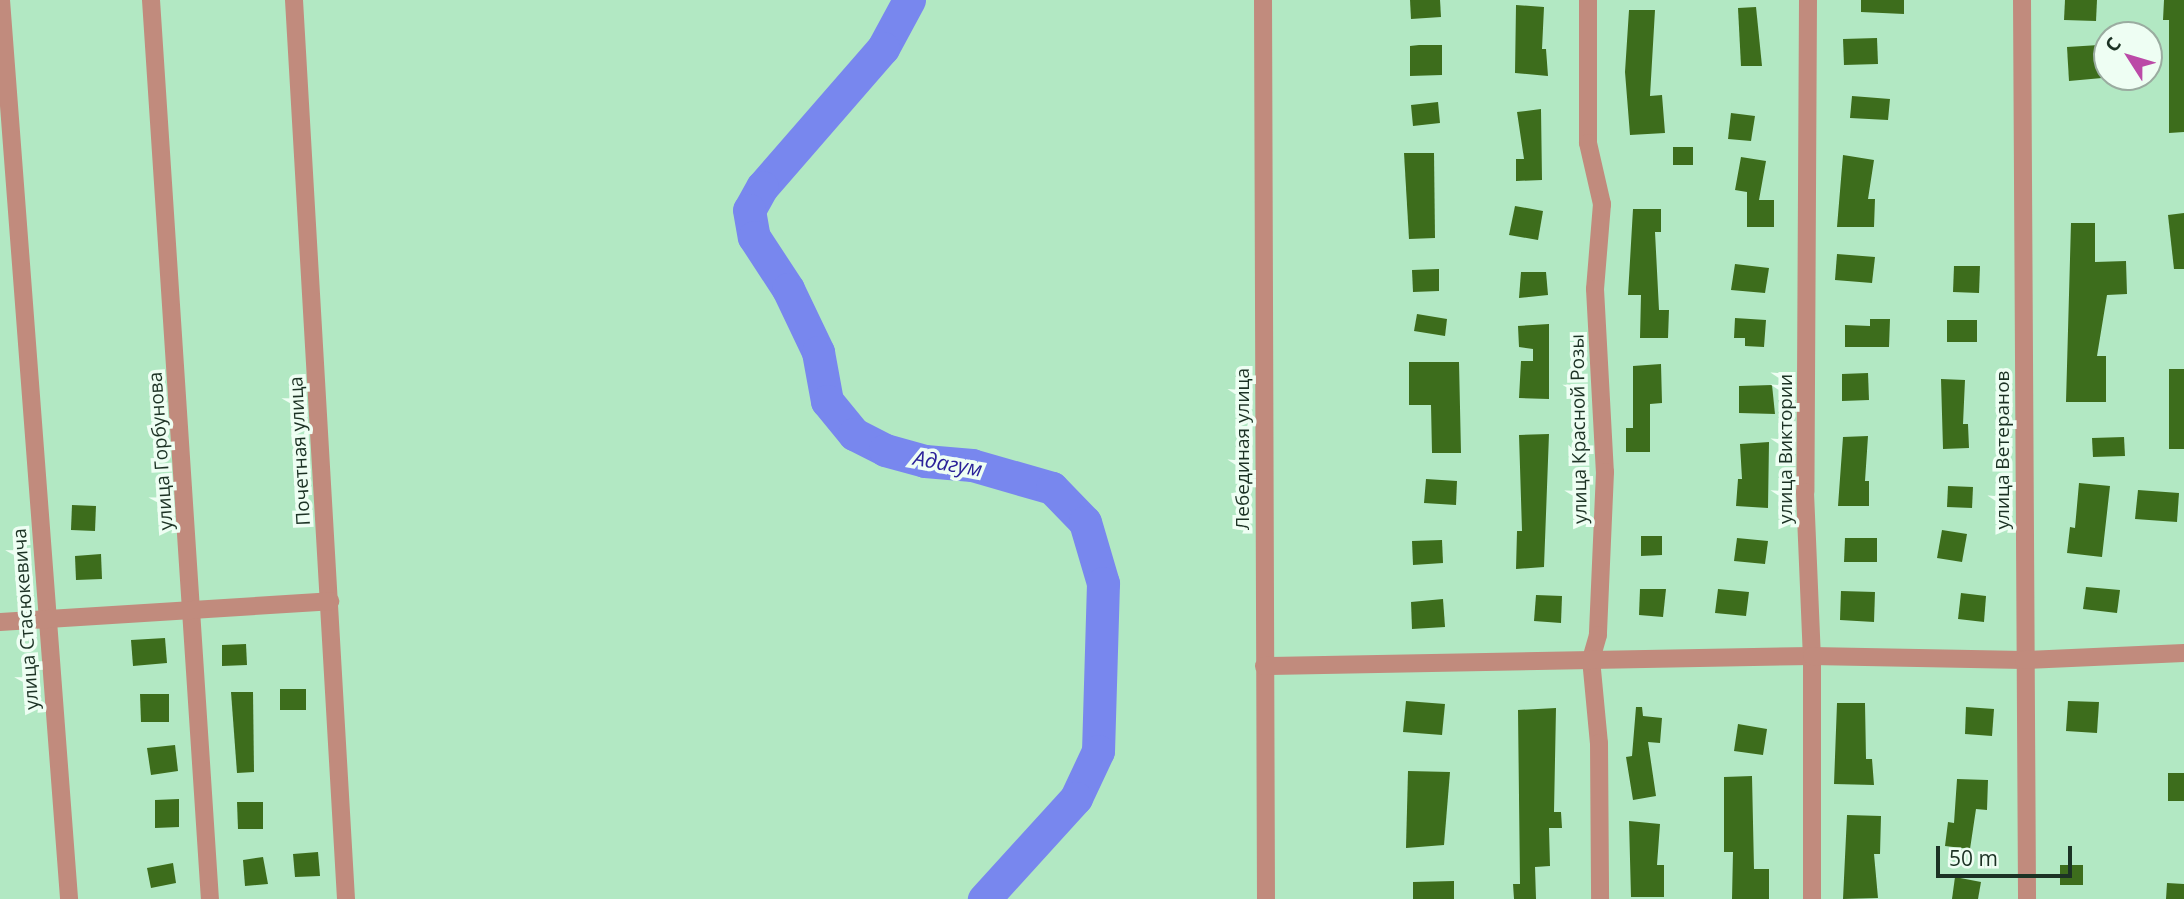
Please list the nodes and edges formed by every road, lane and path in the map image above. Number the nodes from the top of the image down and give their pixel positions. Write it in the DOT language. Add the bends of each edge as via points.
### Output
graph roads {
  1 [pos="1,0"];
  2 [pos="151,0"];
  3 [pos="294,0"];
  4 [pos="1263,0"];
  5 [pos="1588,0"];
  6 [pos="1808,0"];
  7 [pos="2022,0"];
  8 [pos="330,601"];
  9 [pos="193,611"];
  10 [pos="47,621"];
  11 [pos="0,622"];
  12 [pos="2184,653"];
  13 [pos="1812,656"];
  14 [pos="1591,659"];
  15 [pos="2024,660"];
  16 [pos="1264,666"];
  17 [pos="69,899"];
  18 [pos="210,899"];
  19 [pos="346,899"];
  20 [pos="1266,899"];
  21 [pos="1600,899"];
  22 [pos="1812,899"];
  23 [pos="2027,899"];
  1 -- 10 [label="street, улица Стасюкевича"];
  2 -- 9 [label="street, улица Горбунова"];
  3 -- 8 [label="street, Почетная улица"];
  4 -- 16 [label="street, Лебединая улица"];
  5 -- 14 [label="street, улица Красной Розы" via="1588,143 1602,204 1595,289 1605,472 1598,635"];
  6 -- 13 [label="street, улица Виктории" via="1805,492"];
  7 -- 15 [label="street, улица Ветеранов"];
  8 -- 9 [label="street"];
  8 -- 19 [label="street, Почетная улица"];
  9 -- 10 [label="street"];
  9 -- 18 [label="street, улица Горбунова"];
  10 -- 11 [label="street"];
  10 -- 17 [label="street, улица Стасюкевича"];
  12 -- 15 [label="street"];
  13 -- 14 [label="street"];
  13 -- 15 [label="street"];
  13 -- 22 [label="street, улица Виктории"];
  14 -- 16 [label="street"];
  14 -- 21 [label="street, улица Красной Розы" via="1599,743"];
  15 -- 23 [label="street, улица Ветеранов"];
  16 -- 20 [label="street, Лебединая улица"];
}
